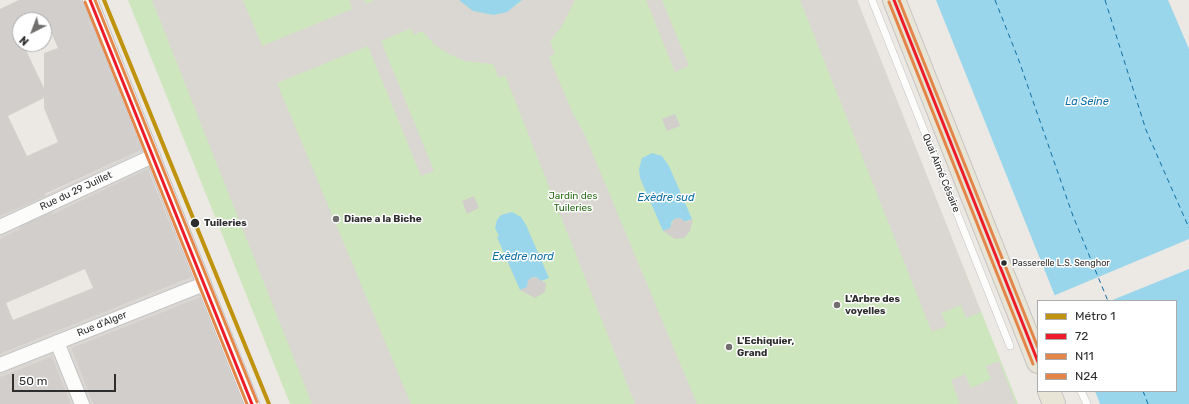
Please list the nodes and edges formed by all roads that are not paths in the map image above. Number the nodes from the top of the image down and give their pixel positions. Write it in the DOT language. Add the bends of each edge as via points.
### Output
graph roads {
  1 [pos="90,0"];
  2 [pos="872,0"];
  3 [pos="894,0"];
  4 [pos="153,156"];
  5 [pos="0,227"];
  6 [pos="204,284"];
  7 [pos="57,342"];
  8 [pos="1010,346"];
  9 [pos="1035,355"];
  10 [pos="0,365"];
  11 [pos="1049,392"];
  12 [pos="1082,392"];
  13 [pos="82,404"];
  14 [pos="252,404"];
  15 [pos="1054,404"];
  16 [pos="1087,404"];
  1 -- 4 [label="street"];
  2 -- 8 [label="lane, Quai Aimé Césaire"];
  3 -- 9 [label="main road, Quai Aimé Césaire"];
  4 -- 5 [label="street, Rue du 29 Juillet"];
  4 -- 6 [label="street"];
  6 -- 7 [label="street, Rue d'Alger"];
  6 -- 14 [label="street"];
  7 -- 10 [label="street, Rue d'Alger"];
  7 -- 13 [label="street"];
  11 -- 15 [label="main road"];
  12 -- 16 [label="lane"];
}
